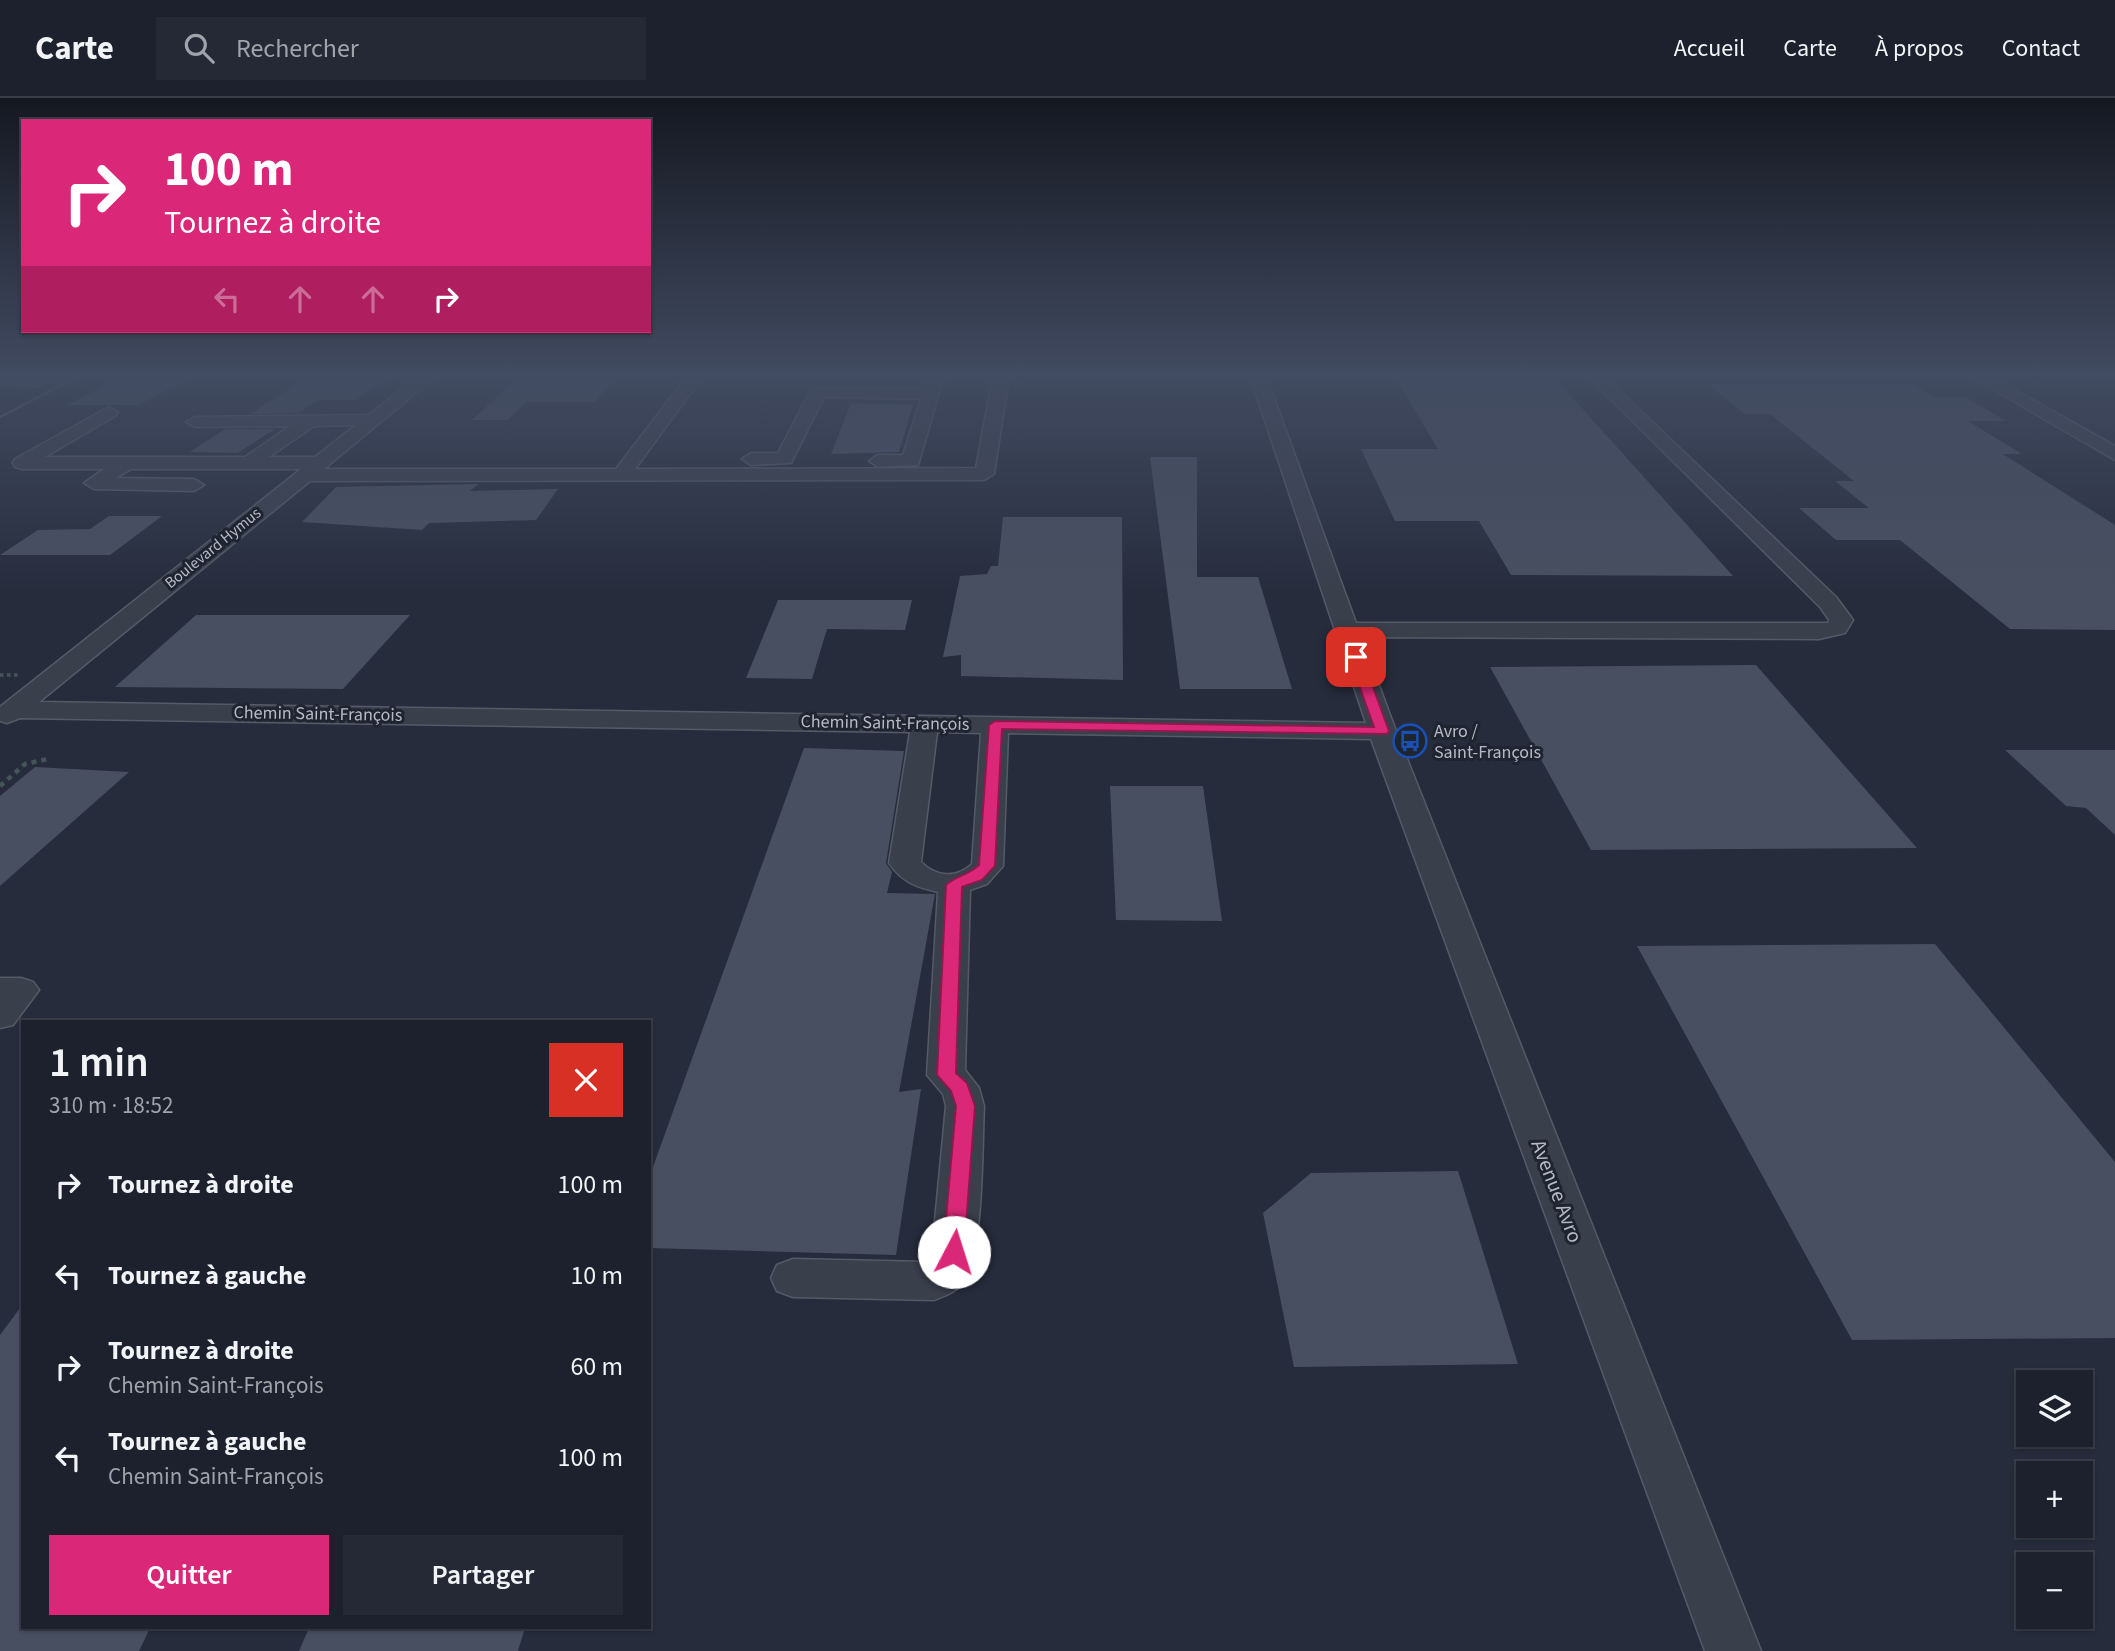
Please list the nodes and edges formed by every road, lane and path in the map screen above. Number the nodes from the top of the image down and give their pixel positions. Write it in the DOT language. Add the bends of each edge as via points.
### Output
graph roads {
  1 [pos="47,448"];
  2 [pos="270,448"];
  3 [pos="337,448"];
  4 [pos="640,448"];
  5 [pos="790,448"];
  6 [pos="915,448"];
  7 [pos="988,448"];
  8 [pos="1283,448"];
  9 [pos="1670,448"];
  10 [pos="784,460"];
  11 [pos="127,463"];
  12 [pos="249,463"];
  13 [pos="626,467"];
  14 [pos="310,469"];
  15 [pos="194,485"];
  16 [pos="1347,630"];
  17 [pos="6,715"];
  18 [pos="926,724"];
  19 [pos="995,725"];
  20 [pos="1382,731"];
  21 [pos="48,759"];
  22 [pos="0,786"];
  23 [pos="954,885"];
  24 [pos="0,990"];
  25 [pos="0,1016"];
  26 [pos="793,1278"];
  27 [pos="1733,1651"];
  1 -- 11 [label="street" via="22,463"];
  2 -- 12 [label="street"];
  3 -- 14 [label="street, Boulevard Hymus"];
  4 -- 13 [label="street"];
  5 -- 10 [label="street"];
  6 -- 10 [label="street" via="911,461"];
  7 -- 13 [label="street" via="984,474"];
  8 -- 16 [label="street"];
  9 -- 16 [label="street" via="1828,602 1841,620 1838,628 1819,632"];
  10 -- 13 [label="street"];
  11 -- 12 [label="street"];
  11 -- 15 [label="street" via="94,483"];
  12 -- 14 [label="street"];
  13 -- 14 [label="street"];
  14 -- 17 [label="street, Boulevard Hymus"];
  16 -- 20 [label="street"];
  17 -- 18 [label="street, Chemin Saint-François"];
  18 -- 19 [label="street, Chemin Saint-François"];
  18 -- 23 [label="street" via="905,863 911,873 927,881"];
  19 -- 20 [label="street, Chemin Saint-François"];
  19 -- 23 [label="street" via="987,866 976,877"];
  20 -- 27 [label="street, Avenue Avro"];
  21 -- 22 [label="path" via="25,764"];
  23 -- 26 [label="street" via="946,1075 960,1088 965,1106 954,1252 948,1269 934,1282"];
  24 -- 25 [label="street" via="21,990"];
}
